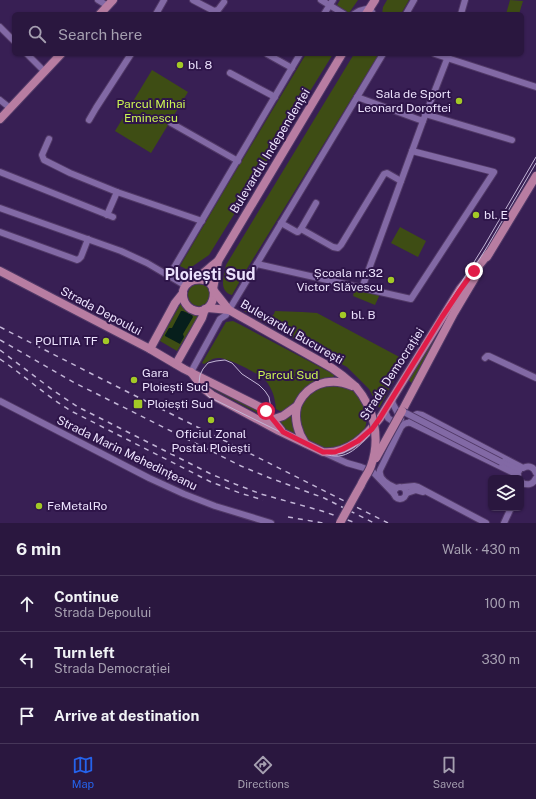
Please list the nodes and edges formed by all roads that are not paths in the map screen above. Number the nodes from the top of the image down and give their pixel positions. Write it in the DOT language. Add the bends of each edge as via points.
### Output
graph roads {
  1 [pos="98,0"];
  2 [pos="164,0"];
  3 [pos="193,0"];
  4 [pos="321,0"];
  5 [pos="375,0"];
  6 [pos="414,0"];
  7 [pos="465,0"];
  8 [pos="224,2"];
  9 [pos="110,3"];
  10 [pos="331,3"];
  11 [pos="102,12"];
  12 [pos="157,12"];
  13 [pos="325,12"];
  14 [pos="342,12"];
  15 [pos="357,12"];
  16 [pos="369,12"];
  17 [pos="407,12"];
  18 [pos="462,12"];
  19 [pos="0,27"];
  20 [pos="12,39"];
  21 [pos="29,56"];
  22 [pos="59,56"];
  23 [pos="130,56"];
  24 [pos="271,56"];
  25 [pos="299,56"];
  26 [pos="341,56"];
  27 [pos="382,56"];
  28 [pos="448,56"];
  29 [pos="292,68"];
  30 [pos="45,72"];
  31 [pos="230,73"];
  32 [pos="536,87"];
  33 [pos="275,97"];
  34 [pos="357,98"];
  35 [pos="0,100"];
  36 [pos="10,108"];
  37 [pos="425,114"];
  38 [pos="0,119"];
  39 [pos="89,120"];
  40 [pos="423,121"];
  41 [pos="171,123"];
  42 [pos="49,139"];
  43 [pos="512,140"];
  44 [pos="412,151"];
  45 [pos="238,161"];
  46 [pos="0,172"];
  47 [pos="536,176"];
  48 [pos="401,181"];
  49 [pos="117,192"];
  50 [pos="316,204"];
  51 [pos="0,208"];
  52 [pos="202,221"];
  53 [pos="281,223"];
  54 [pos="301,229"];
  55 [pos="0,232"];
  56 [pos="88,239"];
  57 [pos="489,253"];
  58 [pos="218,261"];
  59 [pos="257,264"];
  60 [pos="0,271"];
  61 [pos="216,273"];
  62 [pos="169,276"];
  63 [pos="194,280"];
  64 [pos="362,288"];
  65 [pos="184,289"];
  66 [pos="213,290"];
  67 [pos="206,308"];
  68 [pos="230,309"];
  69 [pos="451,311"];
  70 [pos="150,350"];
  71 [pos="485,358"];
  72 [pos="176,364"];
  73 [pos="191,372"];
  74 [pos="536,378"];
  75 [pos="356,387"];
  76 [pos="392,399"];
  77 [pos="0,401"];
  78 [pos="297,406"];
  79 [pos="402,412"];
  80 [pos="384,416"];
  81 [pos="273,420"];
  82 [pos="427,421"];
  83 [pos="264,422"];
  84 [pos="405,424"];
  85 [pos="423,429"];
  86 [pos="283,432"];
  87 [pos="306,443"];
  88 [pos="354,444"];
  89 [pos="323,452"];
  90 [pos="342,461"];
  91 [pos="375,469"];
  92 [pos="520,473"];
  93 [pos="536,473"];
  94 [pos="536,478"];
  95 [pos="524,485"];
  96 [pos="396,488"];
  97 [pos="405,490"];
  98 [pos="395,495"];
  99 [pos="510,511"];
  100 [pos="270,523"];
  101 [pos="340,523"];
  102 [pos="486,523"];
  103 [pos="504,523"];
  1 -- 9 [label="street"];
  2 -- 12 [label="street"];
  3 -- 8 [label="street" via="214,12"];
  4 -- 10 [label="street"];
  5 -- 16 [label="main road"];
  6 -- 17 [label="street"];
  7 -- 18 [label="street"];
  9 -- 11 [label="main road"];
  10 -- 13 [label="street"];
  10 -- 14 [label="street"];
  15 -- 16 [label="street"];
  19 -- 20 [label="street"];
  21 -- 30 [label="street"];
  22 -- 30 [label="main road"];
  23 -- 39 [label="street"];
  24 -- 29 [label="street"];
  25 -- 29 [label="street"];
  26 -- 58 [label="main road, Bulevardul Independenței"];
  27 -- 34 [label="street"];
  28 -- 32 [label="street"];
  28 -- 37 [label="street"];
  29 -- 33 [label="street"];
  30 -- 36 [label="main road"];
  31 -- 33 [label="street"];
  33 -- 45 [label="street"];
  34 -- 40 [label="street"];
  34 -- 53 [label="street"];
  35 -- 36 [label="street"];
  36 -- 38 [label="main road"];
  37 -- 40 [label="street"];
  37 -- 43 [label="street"];
  40 -- 44 [label="street"];
  41 -- 45 [label="street"];
  42 -- 49 [label="street" via="42,155 44,160"];
  44 -- 48 [label="street"];
  44 -- 64 [label="street" via="494,172 411,299"];
  45 -- 52 [label="street"];
  46 -- 49 [label="street" via="110,216"];
  47 -- 57 [label="main road, Strada Democrației"];
  48 -- 54 [label="street" via="387,173 384,174 338,248"];
  48 -- 64 [label="street"];
  49 -- 52 [label="street"];
  50 -- 54 [label="street"];
  51 -- 56 [label="street"];
  52 -- 62 [label="street"];
  53 -- 54 [label="street" via="297,232"];
  53 -- 59 [label="street"];
  55 -- 56 [label="street" via="77,260 80,259"];
  56 -- 62 [label="street" via="134,256"];
  57 -- 69 [label="main road, Strada Democrației"];
  57 -- 69 [label="main road, Strada Democrației" via="463,285"];
  58 -- 61 [label="main road, Bulevardul Independenței"];
  58 -- 63 [label="main road, Bulevardul Independenței"];
  59 -- 64 [label="street"];
  59 -- 68 [label="street"];
  60 -- 70 [label="main road, Strada Depoului"];
  61 -- 66 [label="main road, Bulevardul Independenței"];
  61 -- 68 [label="main road" via="218,287"];
  62 -- 65 [label="street"];
  63 -- 65 [label="main road, Bulevardul Independenței"];
  63 -- 66 [label="main road" via="203,280"];
  65 -- 67 [label="main road" via="186,305 195,310"];
  65 -- 70 [label="main road, Bulevardul Independenței"];
  66 -- 67 [label="main road, Bulevardul Independenței" via="213,302"];
  66 -- 68 [label="main road, Bulevardul București"];
  67 -- 68 [label="main road, Bulevardul București"];
  67 -- 72 [label="main road, Bulevardul Independenței"];
  68 -- 73 [label="street" via="220,319"];
  68 -- 75 [label="main road, Bulevardul București" via="332,368"];
  69 -- 76 [label="main road, Strada Democrației"];
  69 -- 79 [label="main road, Strada Democrației"];
  70 -- 72 [label="main road, Strada Depoului"];
  71 -- 74 [label="street" via="489,356"];
  72 -- 73 [label="main road, Strada Depoului"];
  73 -- 81 [label="main road, Strada Depoului" via="260,406"];
  73 -- 83 [label="main road, Strada Depoului" via="212,395"];
  75 -- 78 [label="main road" via="334,381 320,384 302,397"];
  75 -- 91 [label="main road, Bulevardul București, bridge" via="366,401 374,422"];
  76 -- 80 [label="main road, Strada Democrației"];
  76 -- 84 [label="street" via="394,408"];
  77 -- 100 [label="street, Strada Marin Mehedințeanu" via="184,494"];
  78 -- 81 [label="main road"];
  78 -- 87 [label="main road" via="298,428"];
  79 -- 91 [label="main road, Strada Democrației, bridge"];
  79 -- 92 [label="street, bridge"];
  80 -- 84 [label="street"];
  80 -- 88 [label="main road, Strada Democrației"];
  81 -- 83 [label="main road"];
  81 -- 86 [label="main road, Strada Depoului"];
  82 -- 84 [label="street" via="417,414"];
  82 -- 85 [label="street"];
  82 -- 92 [label="street" via="436,422"];
  83 -- 86 [label="main road, Strada Depoului"];
  84 -- 85 [label="street"];
  84 -- 91 [label="street"];
  85 -- 92 [label="street"];
  86 -- 87 [label="main road, Strada Depoului"];
  87 -- 89 [label="main road"];
  88 -- 89 [label="main road, Strada Democrației" via="335,452"];
  88 -- 90 [label="street" via="341,452 339,457"];
  89 -- 90 [label="street"];
  90 -- 91 [label="street"];
  91 -- 96 [label="street"];
  91 -- 98 [label="street"];
  91 -- 101 [label="main road, Bulevardul București, bridge"];
  92 -- 93 [label="street" via="528,466"];
  94 -- 95 [label="street" via="531,484"];
  96 -- 97 [label="street" via="399,486"];
  96 -- 98 [label="street"];
  97 -- 98 [label="street" via="405,497 402,499"];
  97 -- 102 [label="street" via="430,493"];
  99 -- 103 [label="street"];
}
